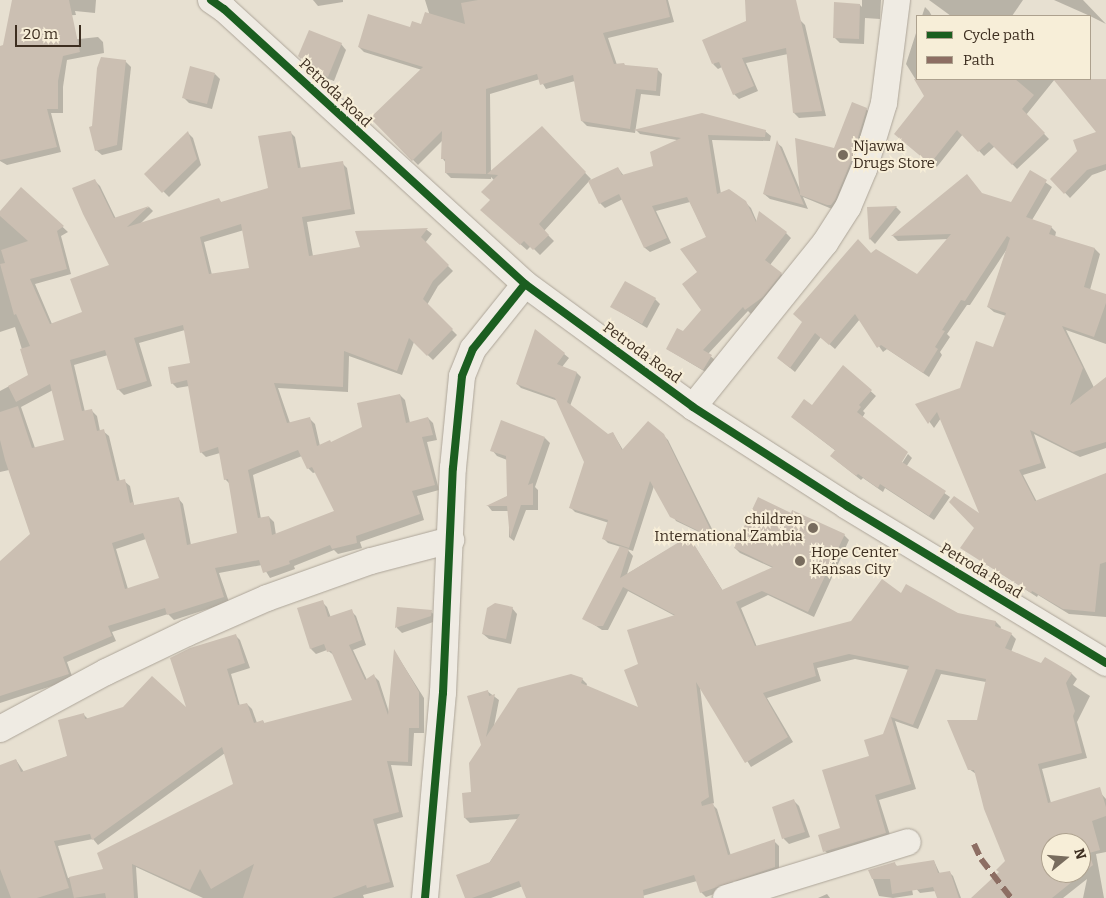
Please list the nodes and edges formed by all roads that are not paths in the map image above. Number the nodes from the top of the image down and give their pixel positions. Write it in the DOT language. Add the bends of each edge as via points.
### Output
graph roads {
  1 [pos="897,0"];
  2 [pos="221,3"];
  3 [pos="525,284"];
  4 [pos="693,407"];
  5 [pos="451,540"];
  6 [pos="1106,663"];
  7 [pos="0,729"];
  8 [pos="908,842"];
  9 [pos="425,898"];
  10 [pos="726,898"];
  1 -- 4 [label="street" via="884,102 864,169 848,207 825,243"];
  2 -- 3 [label="street, Petroda Road"];
  3 -- 4 [label="street, Petroda Road"];
  3 -- 5 [label="street" via="473,349 462,376 453,468"];
  4 -- 6 [label="street, Petroda Road" via="847,506"];
  5 -- 7 [label="street" via="371,561 258,602 187,632"];
  5 -- 9 [label="street" via="443,693"];
  8 -- 10 [label="street"];
}
